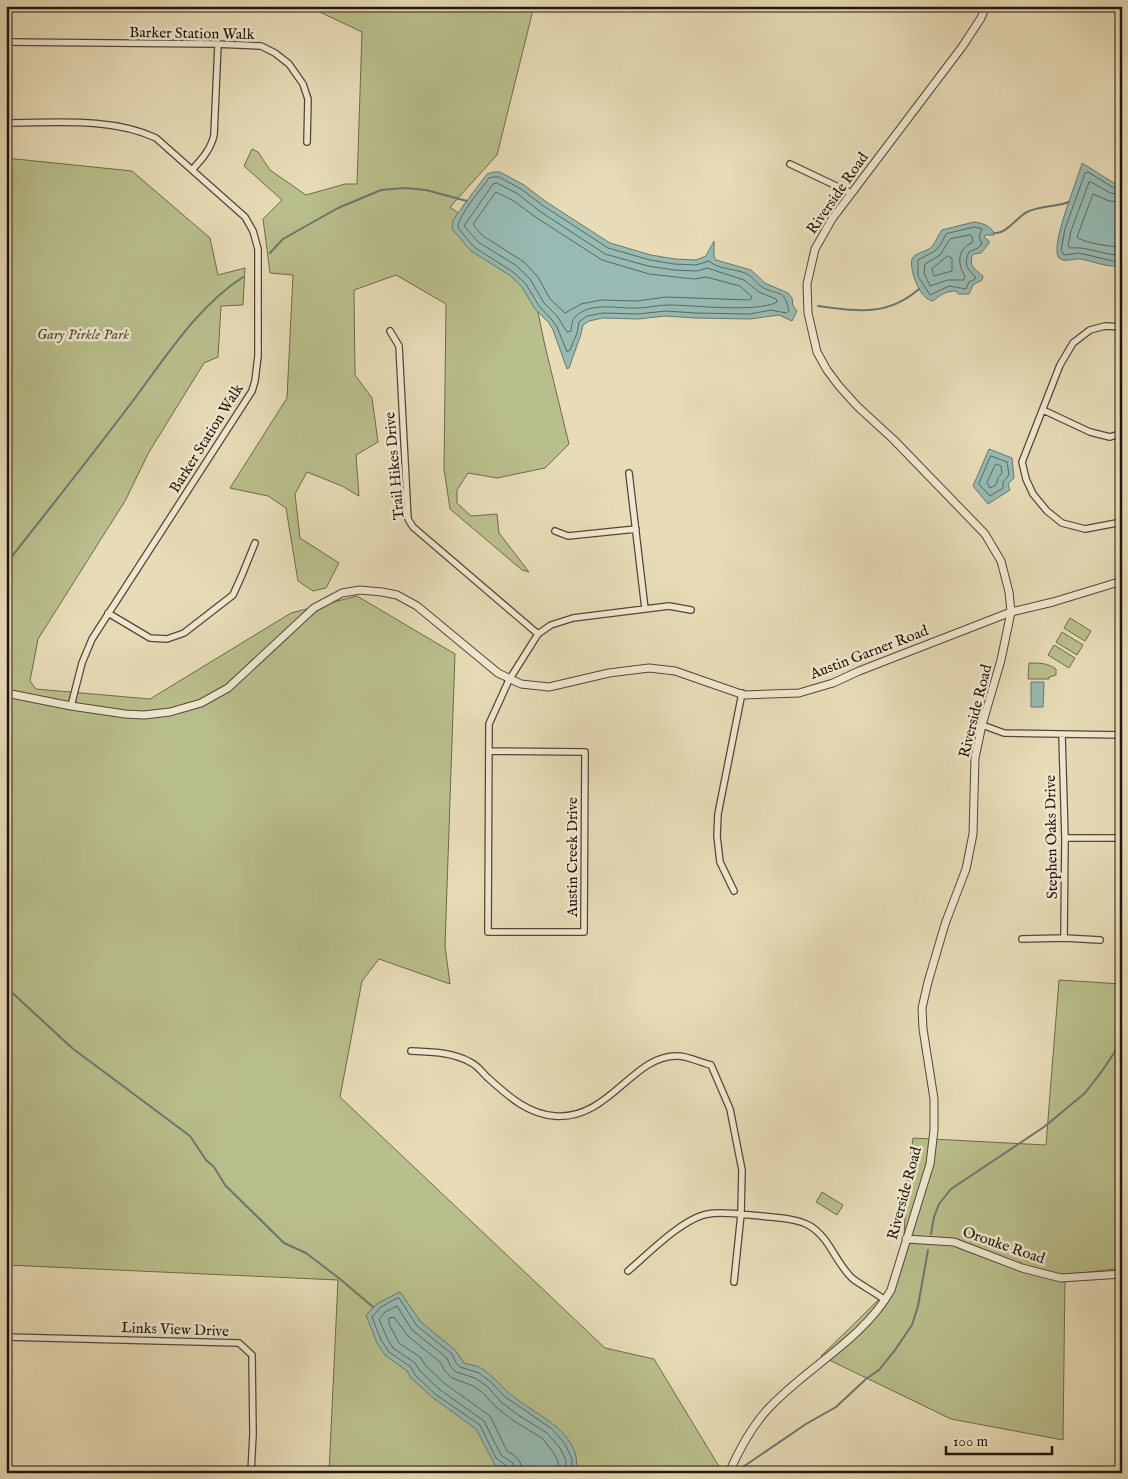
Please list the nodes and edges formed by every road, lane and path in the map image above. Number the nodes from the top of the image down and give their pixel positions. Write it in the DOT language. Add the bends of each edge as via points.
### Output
graph roads {
  1 [pos="986,6"];
  2 [pos="6,42"];
  3 [pos="218,44"];
  4 [pos="6,123"];
  5 [pos="308,142"];
  6 [pos="790,164"];
  7 [pos="192,170"];
  8 [pos="851,193"];
  9 [pos="1122,327"];
  10 [pos="390,331"];
  11 [pos="1043,410"];
  12 [pos="1122,433"];
  13 [pos="629,473"];
  14 [pos="1122,522"];
  15 [pos="636,529"];
  16 [pos="555,531"];
  17 [pos="255,543"];
  18 [pos="1122,581"];
  19 [pos="645,609"];
  20 [pos="691,610"];
  21 [pos="1011,612"];
  22 [pos="108,613"];
  23 [pos="538,634"];
  24 [pos="509,680"];
  25 [pos="6,693"];
  26 [pos="742,693"];
  27 [pos="71,706"];
  28 [pos="982,725"];
  29 [pos="1062,735"];
  30 [pos="1122,735"];
  31 [pos="489,751"];
  32 [pos="1065,838"];
  33 [pos="1122,838"];
  34 [pos="734,891"];
  35 [pos="1064,938"];
  36 [pos="1022,939"];
  37 [pos="1100,940"];
  38 [pos="411,1051"];
  39 [pos="741,1214"];
  40 [pos="906,1239"];
  41 [pos="628,1271"];
  42 [pos="1122,1274"];
  43 [pos="734,1282"];
  44 [pos="885,1300"];
  45 [pos="6,1337"];
  46 [pos="251,1473"];
  47 [pos="730,1473"];
  1 -- 8 [label="street, Riverside Road" via="962,47"];
  2 -- 3 [label="street, Barker Station Walk"];
  3 -- 5 [label="street, Barker Station Walk" via="261,46 289,64 303,84 308,99"];
  3 -- 7 [label="street" via="214,135 204,157"];
  4 -- 7 [label="street, Barker Station Walk" via="81,124 139,130 156,138"];
  6 -- 8 [label="street"];
  7 -- 22 [label="street, Barker Station Walk" via="245,218 258,249 255,382"];
  8 -- 21 [label="street, Riverside Road" via="822,235 812,260 807,299 817,352 827,370 857,406 985,534 1001,561"];
  9 -- 11 [label="street" via="1105,326 1090,330 1073,343 1060,365"];
  10 -- 23 [label="street, Trail Hikes Drive" via="399,346 408,520 413,528"];
  11 -- 12 [label="street" via="1090,432 1110,437"];
  11 -- 14 [label="street" via="1022,462 1033,494 1047,511 1062,522 1085,529"];
  13 -- 15 [label="street"];
  15 -- 16 [label="street" via="568,536"];
  15 -- 19 [label="street"];
  17 -- 22 [label="street" via="233,595 184,633 167,639 150,638"];
  18 -- 21 [label="street, Austin Garner Road"];
  19 -- 20 [label="street" via="669,606"];
  19 -- 23 [label="street" via="572,618 551,625"];
  21 -- 26 [label="street, Austin Garner Road" via="833,683 799,693"];
  21 -- 28 [label="street, Riverside Road"];
  22 -- 27 [label="street, Barker Station Walk" via="82,663"];
  23 -- 24 [label="street, Austin Creek Drive"];
  24 -- 26 [label="street, Austin Garner Road" via="549,686 649,668 676,671"];
  24 -- 27 [label="street, Austin Garner Road" via="417,606 397,595 360,590 342,594 314,608 228,688 201,702 170,712 144,715"];
  24 -- 31 [label="street, Austin Creek Drive" via="490,724"];
  25 -- 27 [label="street, Austin Garner Road"];
  26 -- 34 [label="street" via="718,814 717,836 720,862"];
  28 -- 29 [label="street" via="1004,733"];
  28 -- 40 [label="street, Riverside Road" via="975,758 973,834 966,869 945,924 922,1008 934,1099 934,1130 930,1164"];
  29 -- 30 [label="street"];
  29 -- 32 [label="street, Stephen Oaks Drive"];
  31 -- 31 [label="street, Austin Creek Drive" via="488,932 584,932 585,752"];
  32 -- 33 [label="street"];
  32 -- 35 [label="street, Stephen Oaks Drive"];
  35 -- 36 [label="street"];
  35 -- 37 [label="street"];
  38 -- 39 [label="street" via="444,1053 472,1062 509,1097 531,1111 555,1116 579,1114 599,1105 657,1060 678,1056 711,1065 730,1110 742,1170"];
  39 -- 41 [label="street" via="708,1214 688,1221"];
  39 -- 43 [label="street"];
  39 -- 44 [label="street" via="796,1221 810,1226 854,1279"];
  40 -- 42 [label="street, Orouke Road" via="954,1242 1022,1268 1061,1278"];
  40 -- 44 [label="street, Riverside Road"];
  44 -- 47 [label="street, Riverside Road" via="861,1328 767,1410 748,1434"];
  45 -- 46 [label="street, Links View Drive" via="238,1343 252,1356"];
}
